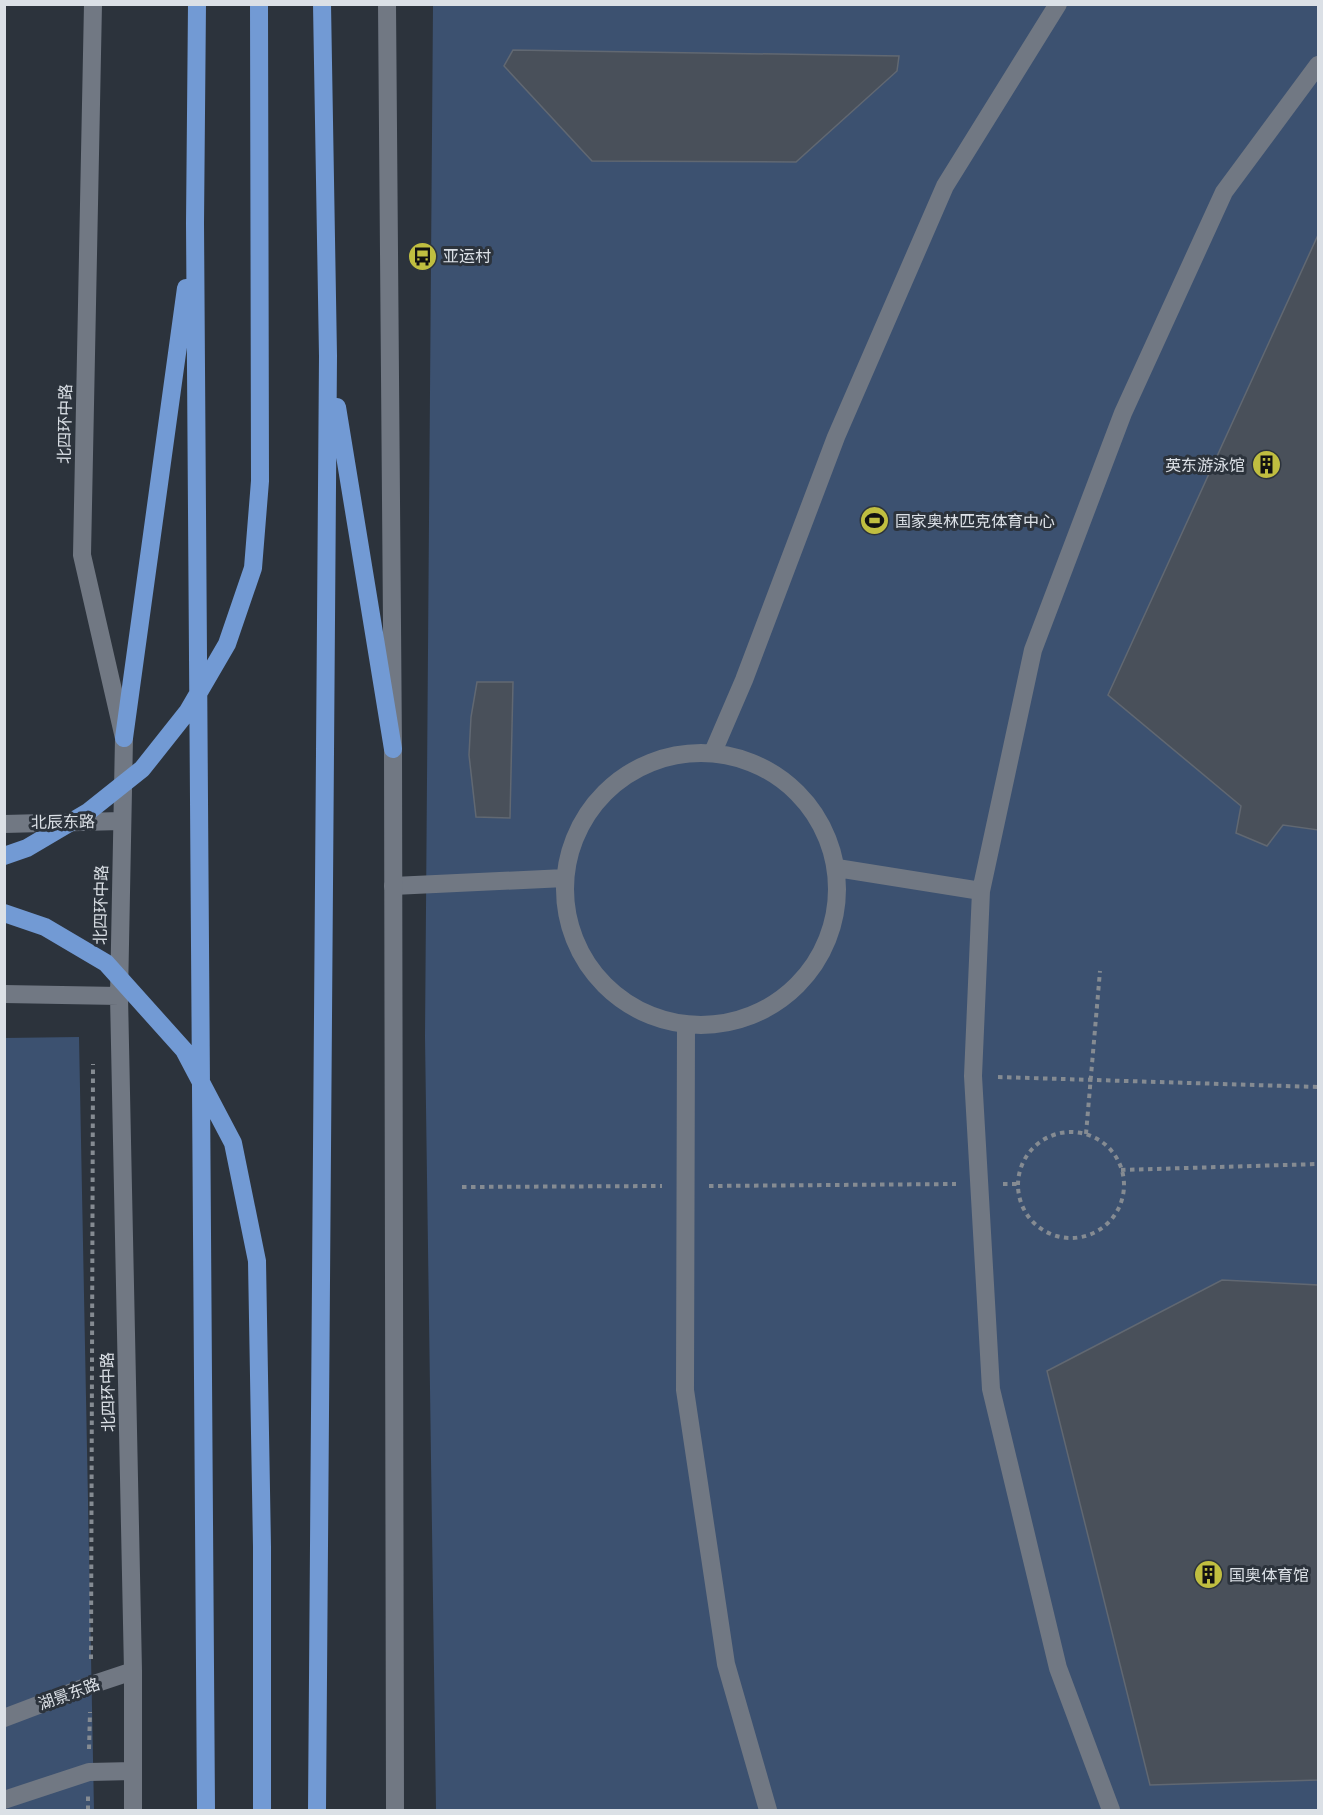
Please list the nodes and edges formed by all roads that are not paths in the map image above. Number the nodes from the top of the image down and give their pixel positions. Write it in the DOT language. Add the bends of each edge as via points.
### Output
graph roads {
  1 [pos="93,4"];
  2 [pos="197,4"];
  3 [pos="259,4"];
  4 [pos="322,4"];
  5 [pos="387,4"];
  6 [pos="1058,4"];
  7 [pos="1318,65"];
  8 [pos="195,224"];
  9 [pos="328,356"];
  10 [pos="124,738"];
  11 [pos="393,749"];
  12 [pos="713,752"];
  13 [pos="121,821"];
  14 [pos="4,824"];
  15 [pos="4,856"];
  16 [pos="837,868"];
  17 [pos="565,878"];
  18 [pos="393,886"];
  19 [pos="981,891"];
  20 [pos="4,913"];
  21 [pos="4,994"];
  22 [pos="119,996"];
  23 [pos="686,1026"];
  24 [pos="133,1671"];
  25 [pos="4,1718"];
  26 [pos="133,1771"];
  27 [pos="4,1800"];
  28 [pos="133,1810"];
  29 [pos="206,1810"];
  30 [pos="262,1810"];
  31 [pos="316,1810"];
  32 [pos="395,1810"];
  33 [pos="768,1810"];
  34 [pos="1111,1810"];
  1 -- 10 [label="street, 北四环中路" via="82,555"];
  2 -- 8 [label="highway"];
  3 -- 15 [label="highway" via="260,481 253,568 227,644 188,711 142,769 88,812 27,848"];
  4 -- 9 [label="highway"];
  5 -- 11 [label="street"];
  6 -- 12 [label="street" via="945,186 836,437"];
  7 -- 19 [label="street" via="1224,192 1124,413 1033,650"];
  8 -- 10 [label="highway"];
  8 -- 29 [label="highway"];
  9 -- 11 [label="highway"];
  9 -- 31 [label="highway"];
  10 -- 13 [label="street, 北四环中路"];
  11 -- 18 [label="street"];
  12 -- 16 [label="street" via="757,764 795,789 822,825"];
  12 -- 17 [label="street" via="670,755 622,778 598,799 575,836"];
  13 -- 14 [label="street, 北辰东路"];
  13 -- 22 [label="street, 北四环中路"];
  16 -- 19 [label="street"];
  16 -- 23 [label="street" via="837,910 824,950 800,984 767,1010 728,1024"];
  17 -- 18 [label="street"];
  17 -- 23 [label="street" via="568,920 583,959 610,992 646,1014"];
  18 -- 32 [label="street"];
  19 -- 34 [label="street" via="973,1076 991,1389 1058,1668"];
  20 -- 30 [label="highway" via="45,927 106,963 184,1050 233,1143 257,1261"];
  21 -- 22 [label="street"];
  22 -- 24 [label="street, 北四环中路"];
  23 -- 33 [label="street" via="686,1390 726,1664"];
  24 -- 25 [label="street, 湖景东路"];
  24 -- 26 [label="street, 北四环中路"];
  26 -- 27 [label="street" via="88,1772"];
  26 -- 28 [label="street, 北四环中路"];
}
